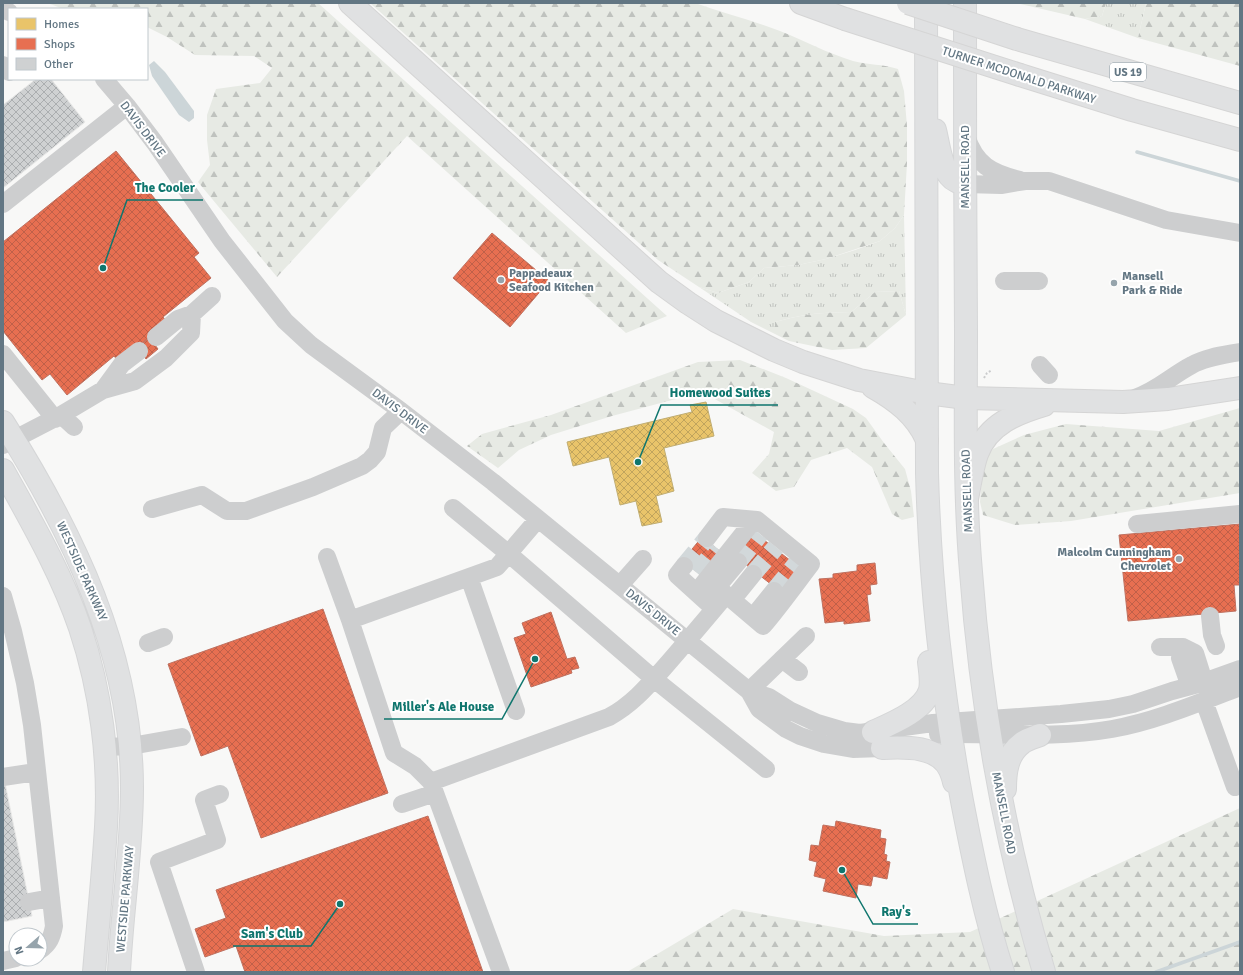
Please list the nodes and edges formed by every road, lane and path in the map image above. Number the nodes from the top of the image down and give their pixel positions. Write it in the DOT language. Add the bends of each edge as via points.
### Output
graph roads {
  1 [pos="350,3"];
  2 [pos="801,3"];
  3 [pos="908,3"];
  4 [pos="926,3"];
  5 [pos="965,3"];
  6 [pos="105,80"];
  7 [pos="926,90"];
  8 [pos="1240,104"];
  9 [pos="127,106"];
  10 [pos="965,133"];
  11 [pos="1240,140"];
  12 [pos="1025,181"];
  13 [pos="965,184"];
  14 [pos="3,204"];
  15 [pos="1240,233"];
  16 [pos="1038,280"];
  17 [pos="1004,281"];
  18 [pos="212,296"];
  19 [pos="192,314"];
  20 [pos="156,337"];
  21 [pos="139,351"];
  22 [pos="1240,352"];
  23 [pos="3,354"];
  24 [pos="992,370"];
  25 [pos="859,380"];
  26 [pos="1240,388"];
  27 [pos="103,390"];
  28 [pos="972,391"];
  29 [pos="927,393"];
  30 [pos="1059,400"];
  31 [pos="1123,402"];
  32 [pos="401,411"];
  33 [pos="58,417"];
  34 [pos="74,427"];
  35 [pos="7,435"];
  36 [pos="927,440"];
  37 [pos="3,470"];
  38 [pos="967,499"];
  39 [pos="452,508"];
  40 [pos="152,509"];
  41 [pos="1240,514"];
  42 [pos="538,518"];
  43 [pos="1138,524"];
  44 [pos="712,543"];
  45 [pos="779,544"];
  46 [pos="509,554"];
  47 [pos="327,557"];
  48 [pos="643,559"];
  49 [pos="469,578"];
  50 [pos="620,585"];
  51 [pos="932,586"];
  52 [pos="3,596"];
  53 [pos="723,598"];
  54 [pos="1210,616"];
  55 [pos="350,620"];
  56 [pos="806,636"];
  57 [pos="688,641"];
  58 [pos="1216,646"];
  59 [pos="1160,647"];
  60 [pos="782,659"];
  61 [pos="1240,669"];
  62 [pos="799,672"];
  63 [pos="654,679"];
  64 [pos="1240,687"];
  65 [pos="749,691"];
  66 [pos="1201,692"];
  67 [pos="516,711"];
  68 [pos="818,723"];
  69 [pos="989,727"];
  70 [pos="950,728"];
  71 [pos="1040,735"];
  72 [pos="182,737"];
  73 [pos="878,740"];
  74 [pos="814,741"];
  75 [pos="131,746"];
  76 [pos="104,747"];
  77 [pos="766,769"];
  78 [pos="36,772"];
  79 [pos="3,777"];
  80 [pos="433,787"];
  81 [pos="1235,787"];
  82 [pos="220,794"];
  83 [pos="402,804"];
  84 [pos="1005,818"];
  85 [pos="967,825"];
  86 [pos="51,898"];
  87 [pos="29,902"];
  88 [pos="48,944"];
  89 [pos="1042,963"];
  90 [pos="1002,968"];
  91 [pos="94,972"];
  92 [pos="119,972"];
  93 [pos="196,972"];
  94 [pos="500,972"];
  1 -- 25 [label="main road" via="664,286 744,336 803,362"];
  2 -- 11 [label="main road, TURNER MCDONALD PARKWAY, bridge" via="1020,76"];
  3 -- 8 [label="main road, US 19, bridge" via="1017,39"];
  4 -- 7 [label="main road"];
  5 -- 10 [label="main road, MANSELL ROAD"];
  6 -- 9 [label="street, DAVIS DRIVE"];
  7 -- 13 [label="main road" via="943,163 955,180"];
  7 -- 29 [label="main road"];
  9 -- 14 [label="street"];
  9 -- 32 [label="street, DAVIS DRIVE" via="222,241 285,321 311,345"];
  10 -- 12 [label="street" via="976,157 986,166 1009,177"];
  10 -- 13 [label="main road, MANSELL ROAD"];
  12 -- 13 [label="street" via="1001,185"];
  12 -- 15 [label="street" via="1049,181 1166,220"];
  13 -- 28 [label="main road, MANSELL ROAD"];
  16 -- 17 [label="street"];
  18 -- 19 [label="street"];
  19 -- 20 [label="street" via="178,319"];
  19 -- 27 [label="street" via="191,332 166,358 135,381"];
  21 -- 27 [label="street" via="122,364"];
  22 -- 31 [label="street" via="1193,364 1155,390"];
  23 -- 33 [label="street"];
  24 -- 28 [label="path"];
  25 -- 29 [label="main road"];
  25 -- 36 [label="main road" via="905,408 923,429"];
  26 -- 31 [label="main road" via="1168,399"];
  27 -- 33 [label="street"];
  28 -- 29 [label="main road"];
  28 -- 30 [label="main road"];
  28 -- 38 [label="main road, MANSELL ROAD"];
  29 -- 36 [label="main road"];
  30 -- 31 [label="main road"];
  30 -- 38 [label="main road" via="1014,416 991,432 978,453"];
  32 -- 40 [label="street" via="383,428 377,452 370,460 313,487 246,511 227,511 202,495"];
  32 -- 42 [label="street, DAVIS DRIVE"];
  33 -- 34 [label="street"];
  33 -- 35 [label="street"];
  35 -- 75 [label="main road, WESTSIDE PARKWAY" via="69,536 93,591 113,650"];
  36 -- 51 [label="main road"];
  37 -- 76 [label="main road, WESTSIDE PARKWAY" via="57,571 80,627 93,674"];
  38 -- 69 [label="main road, MANSELL ROAD" via="974,616"];
  39 -- 46 [label="street"];
  41 -- 43 [label="street"];
  42 -- 46 [label="street"];
  42 -- 50 [label="street, DAVIS DRIVE"];
  44 -- 45 [label="street"];
  45 -- 53 [label="street"];
  45 -- 53 [label="street" via="811,564 786,598"];
  46 -- 49 [label="street" via="497,567"];
  46 -- 63 [label="street"];
  47 -- 55 [label="street"];
  48 -- 50 [label="street"];
  49 -- 55 [label="street"];
  49 -- 67 [label="street"];
  50 -- 57 [label="street, DAVIS DRIVE"];
  51 -- 70 [label="main road"];
  51 -- 73 [label="main road" via="925,614 930,690 913,711 899,720"];
  52 -- 78 [label="street" via="25,683"];
  53 -- 53 [label="street" via="759,579"];
  53 -- 57 [label="street"];
  54 -- 58 [label="street"];
  55 -- 80 [label="street" via="394,753 415,766"];
  56 -- 60 [label="street"];
  57 -- 63 [label="street"];
  57 -- 65 [label="street, DAVIS DRIVE"];
  59 -- 66 [label="street" via="1184,647 1180,658 1187,678"];
  60 -- 62 [label="street"];
  60 -- 65 [label="street"];
  61 -- 66 [label="street"];
  63 -- 77 [label="street"];
  63 -- 80 [label="street" via="623,709 610,717"];
  64 -- 66 [label="street"];
  65 -- 68 [label="street, DAVIS DRIVE" via="769,697 791,711"];
  65 -- 74 [label="street, DAVIS DRIVE" via="759,709 770,718 786,729"];
  66 -- 69 [label="street" via="1172,691 1109,709"];
  66 -- 71 [label="street" via="1138,723 1088,732"];
  66 -- 81 [label="street"];
  68 -- 73 [label="street, DAVIS DRIVE"];
  68 -- 74 [label="street"];
  69 -- 70 [label="street, DAVIS DRIVE"];
  69 -- 71 [label="street"];
  69 -- 84 [label="main road, MANSELL ROAD"];
  70 -- 73 [label="street, DAVIS DRIVE" via="935,734"];
  70 -- 85 [label="main road"];
  71 -- 84 [label="main road" via="1023,742 1013,752 1005,776"];
  72 -- 75 [label="street"];
  73 -- 74 [label="street, DAVIS DRIVE" via="841,748"];
  73 -- 85 [label="main road" via="925,750 947,765"];
  75 -- 76 [label="street"];
  75 -- 92 [label="main road, WESTSIDE PARKWAY" via="131,819"];
  76 -- 91 [label="main road, WESTSIDE PARKWAY" via="106,827"];
  78 -- 79 [label="street"];
  78 -- 86 [label="street"];
  80 -- 83 [label="street"];
  80 -- 94 [label="street"];
  82 -- 93 [label="street" via="204,800 217,840 159,862"];
  84 -- 89 [label="main road, MANSELL ROAD"];
  85 -- 90 [label="main road"];
  86 -- 87 [label="street"];
  86 -- 88 [label="street" via="54,926"];
}
